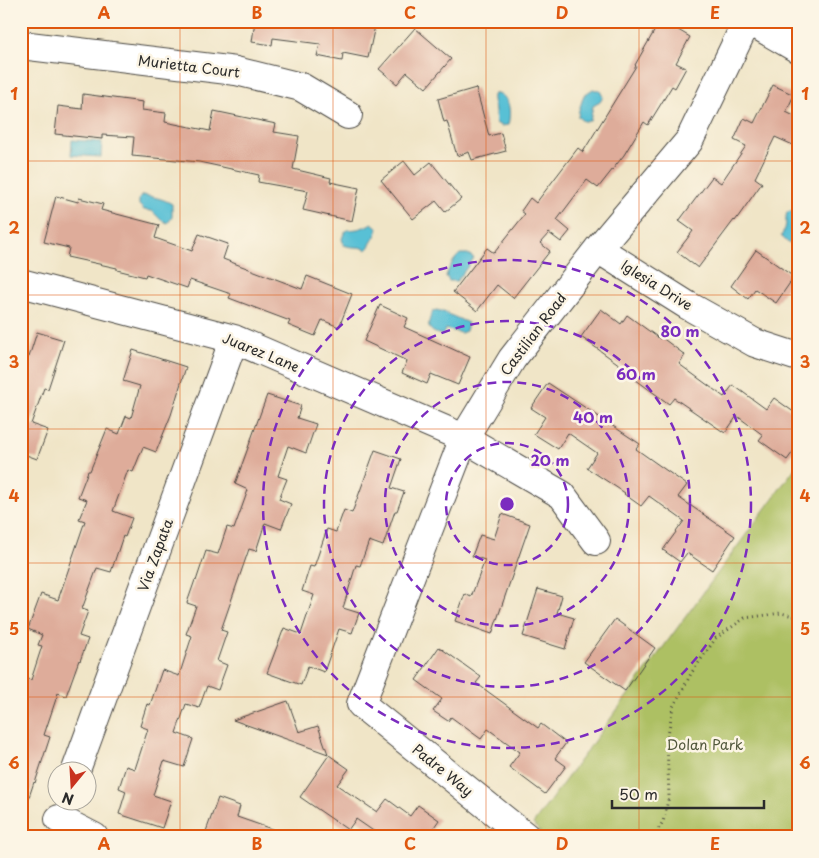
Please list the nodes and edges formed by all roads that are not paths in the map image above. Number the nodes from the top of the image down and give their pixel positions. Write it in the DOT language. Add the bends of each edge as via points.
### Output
graph roads {
  1 [pos="748,21"];
  2 [pos="21,45"];
  3 [pos="798,49"];
  4 [pos="348,115"];
  5 [pos="598,249"];
  6 [pos="21,282"];
  7 [pos="234,339"];
  8 [pos="798,357"];
  9 [pos="464,438"];
  10 [pos="596,541"];
  11 [pos="361,704"];
  12 [pos="80,760"];
  13 [pos="59,819"];
  14 [pos="94,837"];
  15 [pos="526,837"];
  1 -- 3 [label="street"];
  1 -- 5 [label="street, Castilian Road" via="689,141"];
  2 -- 4 [label="street, Murietta Court" via="236,71 301,87"];
  5 -- 8 [label="street, Iglesia Drive" via="755,344"];
  5 -- 9 [label="street, Castilian Road" via="512,359"];
  6 -- 7 [label="street, Juarez Lane"];
  7 -- 9 [label="street, Juarez Lane"];
  7 -- 12 [label="street, Via Zapata"];
  9 -- 10 [label="street, Juarez Lane" via="562,495"];
  9 -- 11 [label="street, Castilian Road"];
  11 -- 15 [label="street, Padre Way"];
  13 -- 14 [label="street"];
}
